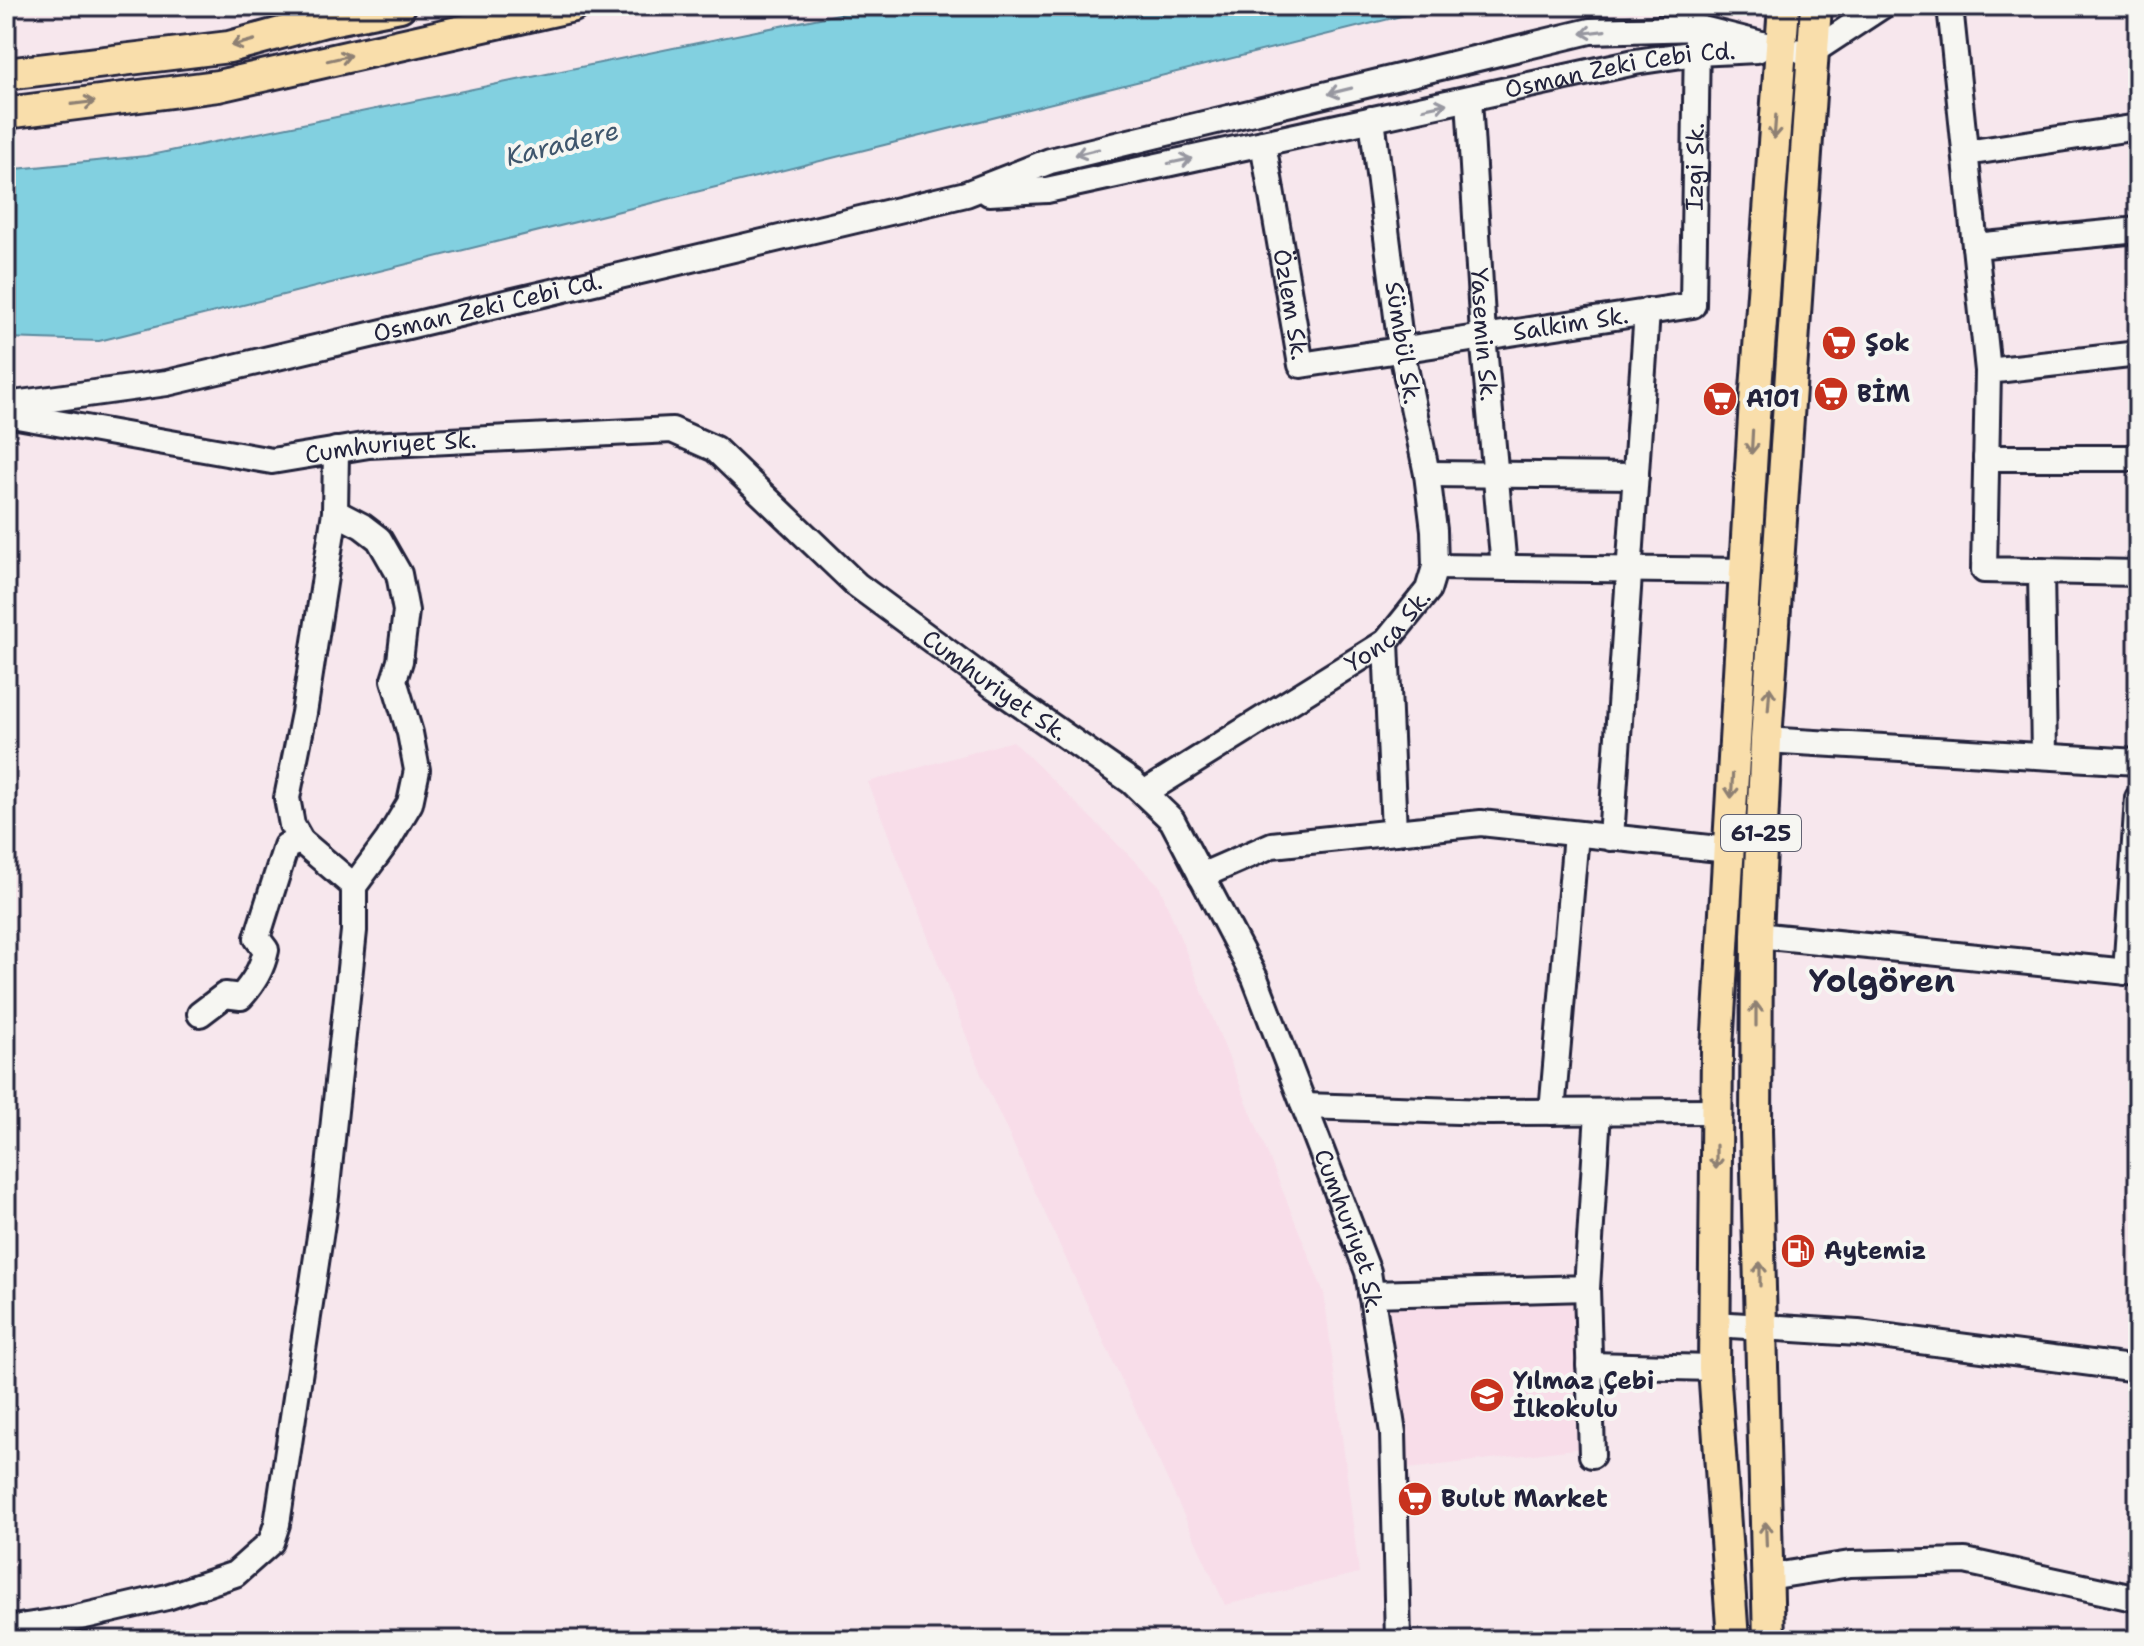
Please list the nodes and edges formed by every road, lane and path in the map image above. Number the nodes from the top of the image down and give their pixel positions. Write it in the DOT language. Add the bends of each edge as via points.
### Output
graph roads {
  1 [pos="400,6"];
  2 [pos="573,6"];
  3 [pos="1882,6"];
  4 [pos="1950,6"];
  5 [pos="350,11"];
  6 [pos="1783,25"];
  7 [pos="1698,28"];
  8 [pos="1814,29"];
  9 [pos="1696,53"];
  10 [pos="6,74"];
  11 [pos="1469,99"];
  12 [pos="6,113"];
  13 [pos="1372,119"];
  14 [pos="2138,127"];
  15 [pos="1263,143"];
  16 [pos="1966,153"];
  17 [pos="966,194"];
  18 [pos="2138,230"];
  19 [pos="1975,246"];
  20 [pos="1693,305"];
  21 [pos="1647,311"];
  22 [pos="1483,335"];
  23 [pos="1401,348"];
  24 [pos="2138,354"];
  25 [pos="1988,371"];
  26 [pos="6,405"];
  27 [pos="6,414"];
  28 [pos="336,450"];
  29 [pos="1986,458"];
  30 [pos="2138,458"];
  31 [pos="1427,474"];
  32 [pos="1496,474"];
  33 [pos="1636,476"];
  34 [pos="335,512"];
  35 [pos="1435,567"];
  36 [pos="1504,568"];
  37 [pos="1630,569"];
  38 [pos="1745,571"];
  39 [pos="2041,571"];
  40 [pos="2138,573"];
  41 [pos="1386,642"];
  42 [pos="1766,740"];
  43 [pos="2044,756"];
  44 [pos="2138,762"];
  45 [pos="1144,793"];
  46 [pos="2138,798"];
  47 [pos="1394,832"];
  48 [pos="1576,834"];
  49 [pos="1611,838"];
  50 [pos="301,841"];
  51 [pos="1728,850"];
  52 [pos="1201,876"];
  53 [pos="354,886"];
  54 [pos="1757,935"];
  55 [pos="2132,972"];
  56 [pos="200,1014"];
  57 [pos="1304,1106"];
  58 [pos="1716,1111"];
  59 [pos="1552,1112"];
  60 [pos="1598,1112"];
  61 [pos="1587,1288"];
  62 [pos="1371,1294"];
  63 [pos="1715,1324"];
  64 [pos="1760,1327"];
  65 [pos="1589,1365"];
  66 [pos="1714,1368"];
  67 [pos="2138,1369"];
  68 [pos="1592,1455"];
  69 [pos="1768,1577"];
  70 [pos="2138,1599"];
  71 [pos="6,1629"];
  72 [pos="1398,1640"];
  73 [pos="1733,1640"];
  74 [pos="1769,1640"];
  1 -- 5 [label="main road"];
  12 -- 2 [label="main road, one-way" via="218,86"];
  3 -- 8 [label="street"];
  4 -- 16 [label="street"];
  5 -- 10 [label="main road, one-way" via="229,47"];
  6 -- 7 [label="street, Osman Zeki Cebi Cd."];
  6 -- 8 [label="street"];
  6 -- 9 [label="street, Osman Zeki Cebi Cd."];
  6 -- 38 [label="main road, 61-25, one-way"];
  7 -- 9 [label="street, Izgi Sk."];
  7 -- 17 [label="street, Osman Zeki Cebi Cd., one-way" via="1590,31 1050,161"];
  42 -- 8 [label="main road, 61-25, one-way"];
  9 -- 11 [label="street, Osman Zeki Cebi Cd."];
  9 -- 20 [label="street, Izgi Sk."];
  13 -- 11 [label="street, Osman Zeki Cebi Cd., one-way"];
  11 -- 22 [label="street, Yasemin Sk."];
  13 -- 15 [label="street, Osman Zeki Cebi Cd."];
  13 -- 23 [label="street, Sümbül Sk."];
  14 -- 16 [label="street"];
  17 -- 15 [label="street, Osman Zeki Cebi Cd., one-way" via="1047,190"];
  15 -- 23 [label="street, Özlem Sk." via="1301,365"];
  16 -- 19 [label="street"];
  17 -- 26 [label="street, Osman Zeki Cebi Cd." via="167,383"];
  18 -- 19 [label="street"];
  19 -- 25 [label="street"];
  20 -- 21 [label="street, Salkim Sk."];
  21 -- 22 [label="street, Salkim Sk."];
  21 -- 33 [label="street"];
  22 -- 23 [label="street, Salkim Sk."];
  22 -- 32 [label="street, Yasemin Sk."];
  23 -- 31 [label="street, Sümbül Sk."];
  24 -- 25 [label="street"];
  25 -- 29 [label="street"];
  27 -- 28 [label="street, Cumhuriyet Sk." via="272,461"];
  28 -- 34 [label="street"];
  28 -- 45 [label="street, Cumhuriyet Sk." via="672,430 715,449 857,585"];
  29 -- 30 [label="street"];
  29 -- 39 [label="street" via="1984,570"];
  31 -- 32 [label="street"];
  31 -- 35 [label="street, Sümbül Sk."];
  32 -- 33 [label="street"];
  32 -- 36 [label="street, Yasemin Sk."];
  33 -- 37 [label="street"];
  34 -- 50 [label="street" via="287,798"];
  34 -- 53 [label="street" via="379,539 399,574 406,611 394,680 417,770 410,803"];
  35 -- 36 [label="street, Yonca Sk."];
  35 -- 41 [label="street, Yonca Sk." via="1428,590"];
  36 -- 37 [label="street, Yonca Sk."];
  37 -- 38 [label="street, Yonca Sk."];
  37 -- 49 [label="street"];
  38 -- 51 [label="main road, 61-25, one-way"];
  39 -- 40 [label="street"];
  39 -- 43 [label="street"];
  41 -- 45 [label="street, Yonca Sk."];
  41 -- 47 [label="street"];
  42 -- 43 [label="street"];
  42 -- 54 [label="main road, 61-25"];
  43 -- 44 [label="street"];
  45 -- 52 [label="street, Cumhuriyet Sk." via="1172,820"];
  46 -- 55 [label="street"];
  47 -- 48 [label="street" via="1481,823"];
  47 -- 52 [label="street" via="1272,845"];
  48 -- 49 [label="street"];
  48 -- 59 [label="street"];
  49 -- 51 [label="street"];
  50 -- 53 [label="street"];
  50 -- 56 [label="street" via="286,846 257,938 266,950 263,965 241,997 225,995"];
  51 -- 58 [label="main road, 61-25"];
  52 -- 57 [label="street, Cumhuriyet Sk." via="1255,978"];
  53 -- 71 [label="street" via="354,931 326,1196 271,1542 235,1574 167,1597"];
  54 -- 55 [label="street"];
  64 -- 54 [label="main road, 61-25, one-way"];
  57 -- 59 [label="street"];
  57 -- 62 [label="street, Cumhuriyet Sk." via="1368,1272"];
  58 -- 60 [label="street"];
  58 -- 63 [label="main road, 61-25, one-way"];
  59 -- 60 [label="street"];
  60 -- 61 [label="street"];
  61 -- 62 [label="street"];
  61 -- 65 [label="street"];
  62 -- 72 [label="street, Cumhuriyet Sk." via="1393,1433"];
  63 -- 64 [label="street"];
  63 -- 66 [label="main road, 61-25"];
  64 -- 67 [label="street" via="1858,1333"];
  69 -- 64 [label="main road, 61-25, one-way"];
  65 -- 66 [label="street"];
  65 -- 68 [label="street"];
  66 -- 73 [label="main road, 61-25"];
  69 -- 70 [label="street" via="1850,1564 1965,1561"];
  69 -- 74 [label="main road, 61-25"];
}
